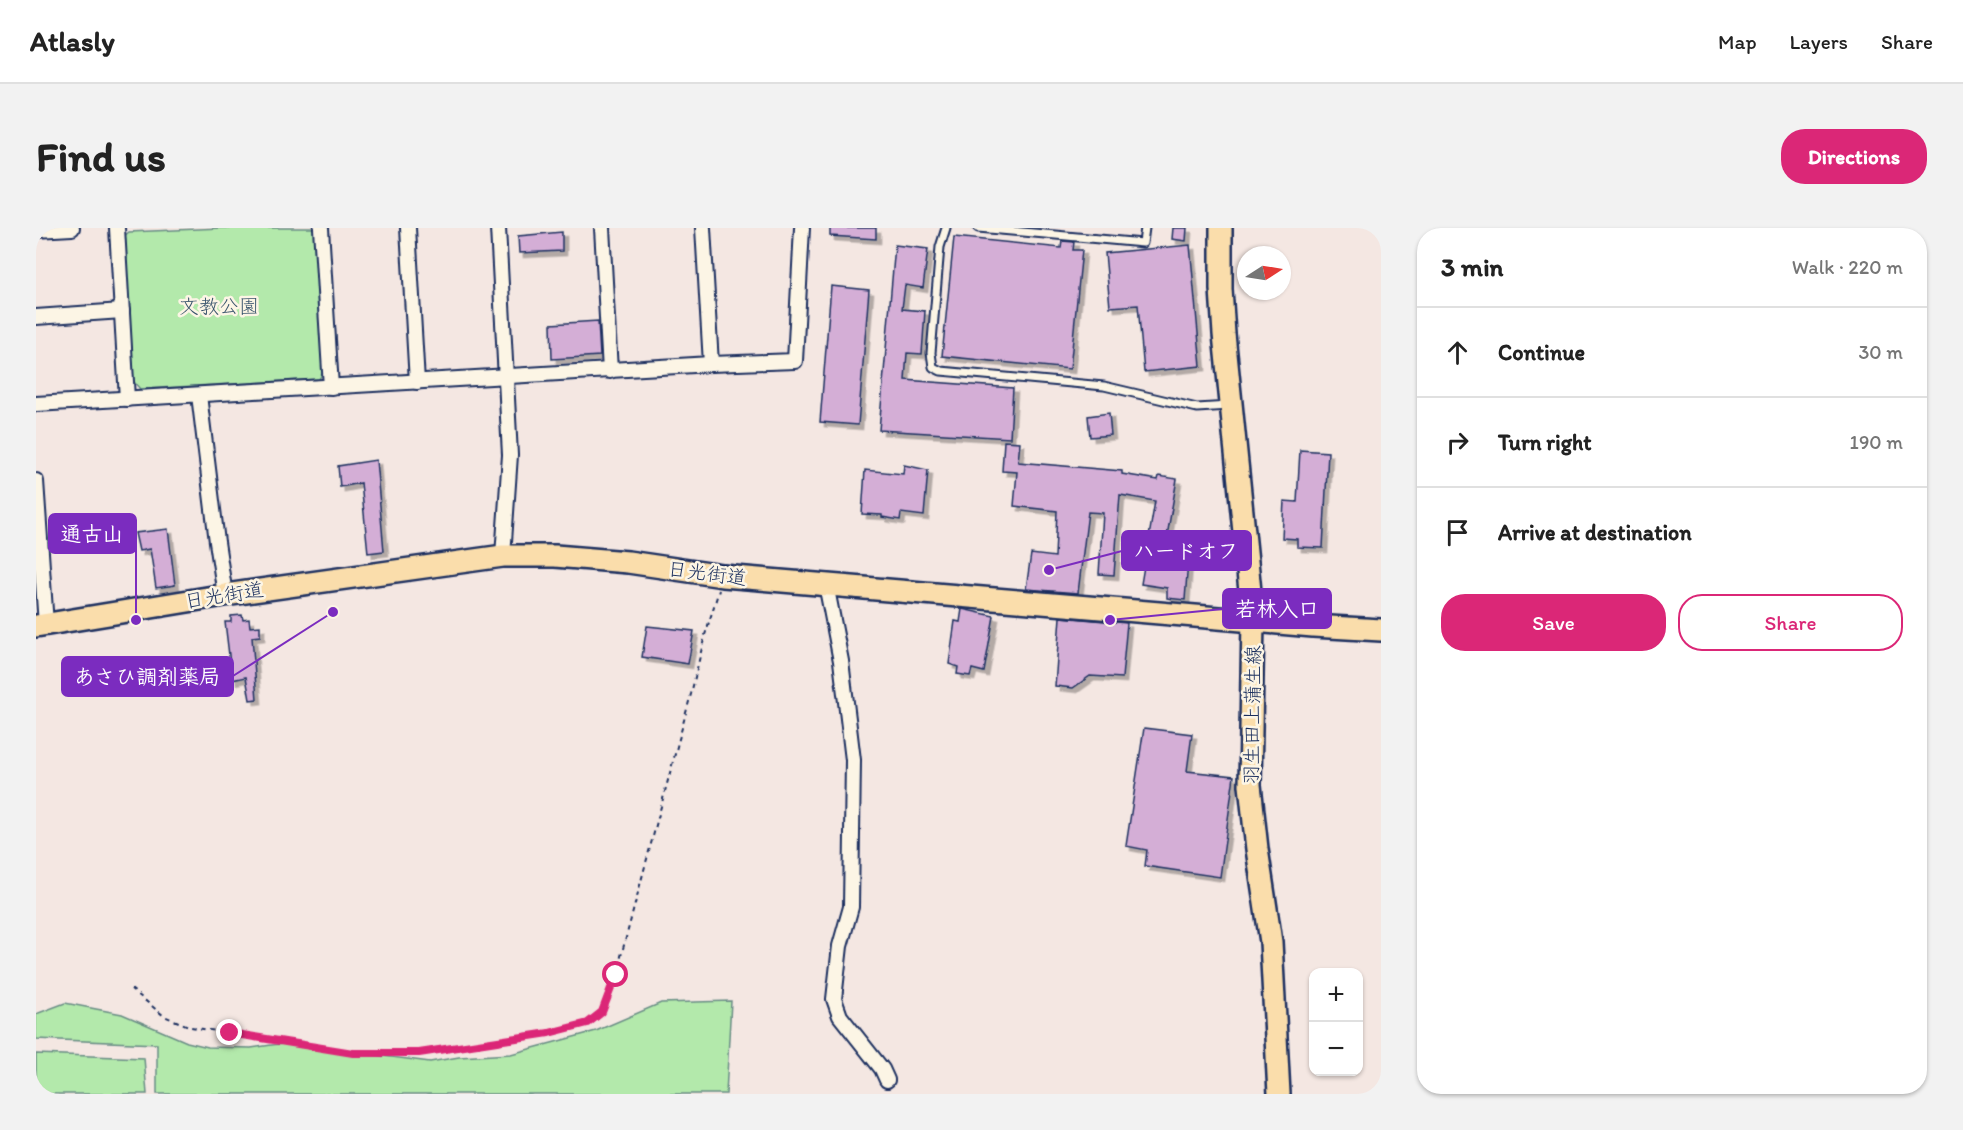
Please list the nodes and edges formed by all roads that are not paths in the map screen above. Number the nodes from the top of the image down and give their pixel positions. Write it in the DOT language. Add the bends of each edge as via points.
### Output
graph roads {
  1 [pos="72,228"];
  2 [pos="117,228"];
  3 [pos="321,228"];
  4 [pos="408,228"];
  5 [pos="498,228"];
  6 [pos="602,228"];
  7 [pos="703,228"];
  8 [pos="802,228"];
  9 [pos="946,228"];
  10 [pos="978,228"];
  11 [pos="1145,228"];
  12 [pos="1221,228"];
  13 [pos="36,230"];
  14 [pos="122,311"];
  15 [pos="36,316"];
  16 [pos="711,364"];
  17 [pos="610,371"];
  18 [pos="507,376"];
  19 [pos="417,382"];
  20 [pos="331,387"];
  21 [pos="199,395"];
  22 [pos="127,399"];
  23 [pos="36,404"];
  24 [pos="1232,406"];
  25 [pos="36,481"];
  26 [pos="503,556"];
  27 [pos="826,584"];
  28 [pos="225,595"];
  29 [pos="1253,621"];
  30 [pos="41,626"];
  31 [pos="1381,630"];
  32 [pos="887,1080"];
  33 [pos="1280,1094"];
  1 -- 13 [label="street"];
  2 -- 14 [label="street"];
  3 -- 20 [label="street"];
  4 -- 19 [label="street"];
  5 -- 18 [label="street"];
  6 -- 17 [label="street"];
  7 -- 16 [label="street"];
  8 -- 16 [label="street" via="795,361"];
  9 -- 24 [label="lane" via="940,247 933,367 941,371 1104,386 1197,408"];
  10 -- 11 [label="lane" via="1143,243"];
  12 -- 24 [label="main road, 羽生田上蒲生線" via="1221,289"];
  14 -- 15 [label="street"];
  14 -- 22 [label="street"];
  16 -- 17 [label="street"];
  17 -- 18 [label="street"];
  18 -- 19 [label="street"];
  18 -- 26 [label="street" via="510,455"];
  19 -- 20 [label="street"];
  20 -- 21 [label="street"];
  21 -- 22 [label="street"];
  21 -- 28 [label="street"];
  22 -- 23 [label="street"];
  24 -- 29 [label="main road, 羽生田上蒲生線"];
  25 -- 30 [label="street"];
  26 -- 27 [label="main road, 日光街道" via="628,562 723,576"];
  26 -- 28 [label="main road, 日光街道"];
  27 -- 29 [label="main road, 日光街道"];
  27 -- 32 [label="street" via="841,661 853,760 851,907 840,946 834,999 840,1016"];
  28 -- 30 [label="main road, 日光街道"];
  29 -- 31 [label="main road, 日光街道"];
  29 -- 33 [label="main road, 羽生田上蒲生線" via="1250,785 1271,942"];
}
